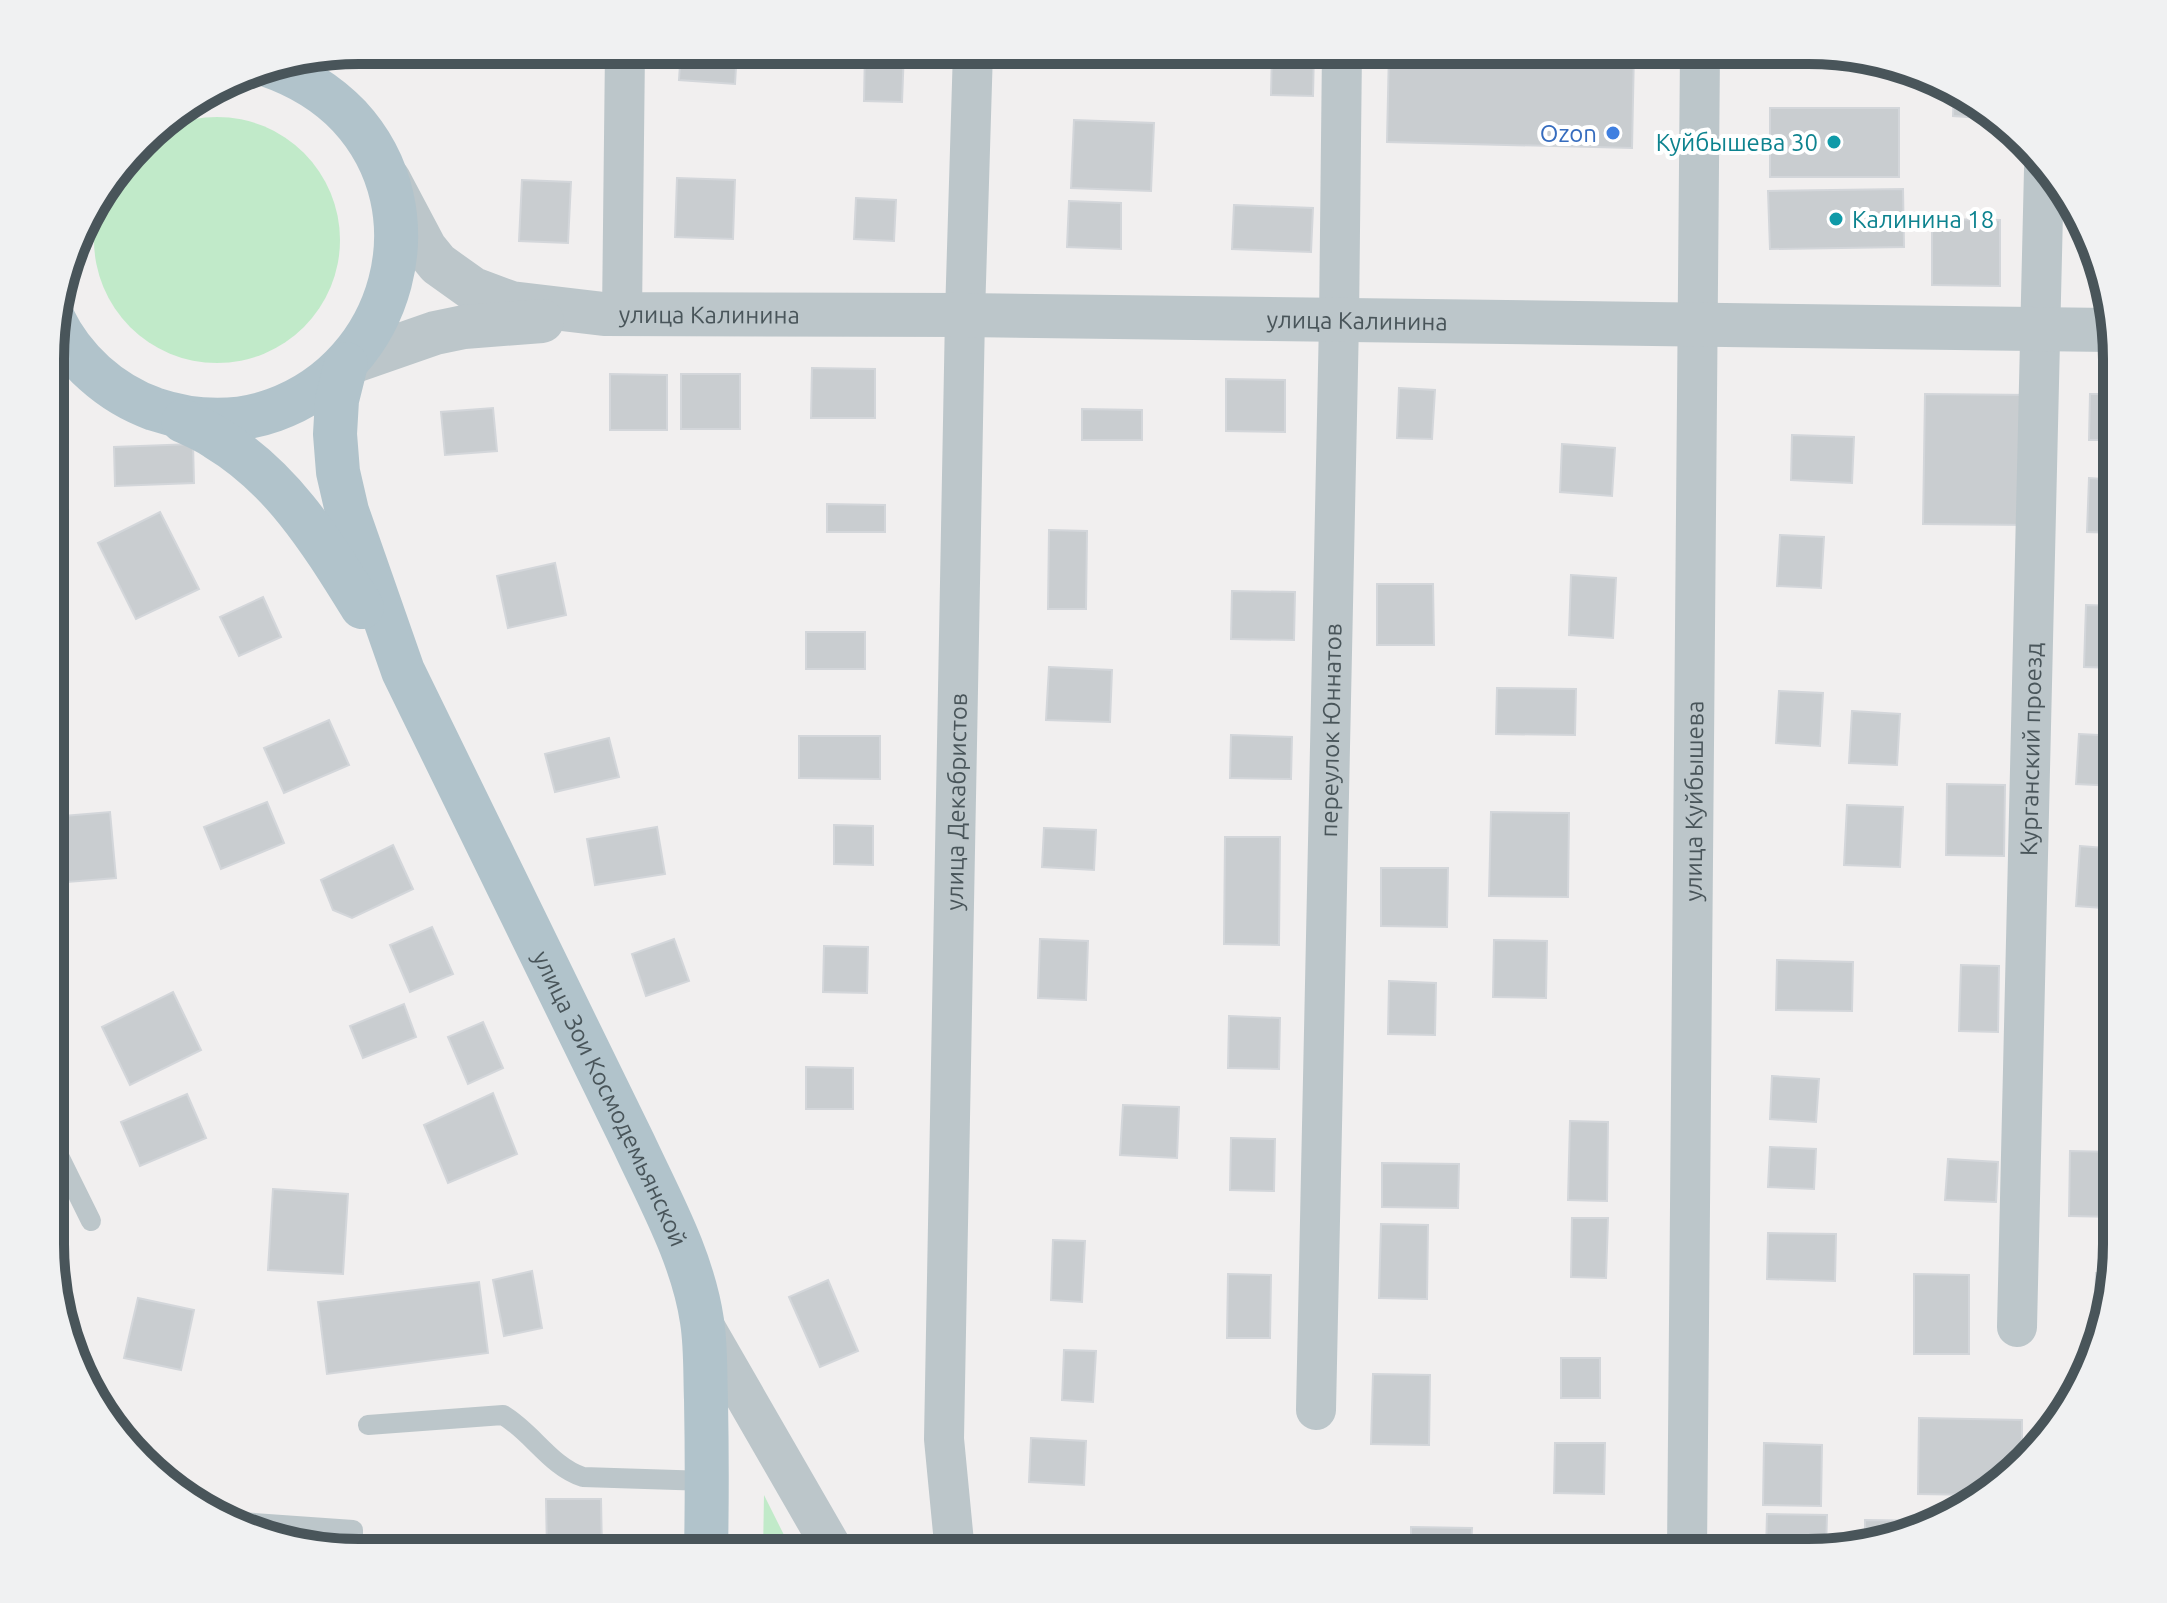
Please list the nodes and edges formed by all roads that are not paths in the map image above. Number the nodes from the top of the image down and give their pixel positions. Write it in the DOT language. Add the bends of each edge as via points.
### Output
graph roads {
  1 [pos="624,64"];
  2 [pos="973,64"];
  3 [pos="1342,64"];
  4 [pos="1700,64"];
  5 [pos="315,68"];
  6 [pos="288,73"];
  7 [pos="350,117"];
  8 [pos="380,163"];
  9 [pos="2044,181"];
  10 [pos="613,315"];
  11 [pos="965,315"];
  12 [pos="1339,321"];
  13 [pos="1696,325"];
  14 [pos="2040,329"];
  15 [pos="2101,330"];
  16 [pos="65,338"];
  17 [pos="64,356"];
  18 [pos="346,364"];
  19 [pos="116,390"];
  20 [pos="166,413"];
  21 [pos="403,671"];
  22 [pos="64,1166"];
  23 [pos="91,1221"];
  24 [pos="702,1322"];
  25 [pos="2017,1327"];
  26 [pos="1316,1410"];
  27 [pos="368,1425"];
  28 [pos="707,1481"];
  29 [pos="267,1524"];
  30 [pos="353,1539"];
  31 [pos="706,1539"];
  32 [pos="827,1539"];
  33 [pos="954,1539"];
  34 [pos="1687,1539"];
  1 -- 10 [label="street"];
  2 -- 11 [label="street, улица Декабристов"];
  3 -- 12 [label="street, переулок Юннатов"];
  4 -- 13 [label="street, улица Куйбышева"];
  5 -- 7 [label="street"];
  6 -- 7 [label="main road"];
  7 -- 8 [label="main road"];
  8 -- 10 [label="street, улица Калинина" via="425,248 452,276 511,303"];
  8 -- 18 [label="main road" via="394,210 391,284 372,330"];
  9 -- 14 [label="street, Курганский проезд"];
  10 -- 11 [label="street, улица Калинина"];
  10 -- 18 [label="street, улица Калинина" via="464,327"];
  11 -- 12 [label="street, улица Калинина"];
  11 -- 33 [label="street, улица Декабристов" via="944,1439"];
  12 -- 13 [label="street, улица Калинина"];
  12 -- 26 [label="street, переулок Юннатов"];
  13 -- 14 [label="street, улица Калинина"];
  13 -- 34 [label="street, улица Куйбышева"];
  14 -- 15 [label="street, улица Калинина"];
  14 -- 25 [label="street, Курганский проезд"];
  16 -- 19 [label="main road"];
  17 -- 19 [label="street"];
  18 -- 20 [label="main road" via="308,394 263,413 215,420"];
  18 -- 21 [label="main road, улица Зои Космодемьянской" via="337,400 338,472"];
  19 -- 20 [label="main road"];
  20 -- 21 [label="main road, улица Зои Космодемьянской" via="216,437 288,498"];
  21 -- 24 [label="main road, улица Зои Космодемьянской" via="664,1209"];
  22 -- 23 [label="lane"];
  24 -- 28 [label="main road, улица Зои Космодемьянской"];
  24 -- 32 [label="street"];
  27 -- 28 [label="lane" via="503,1415 569,1473"];
  28 -- 31 [label="main road, улица Зои Космодемьянской"];
  29 -- 30 [label="lane" via="353,1530"];
}
